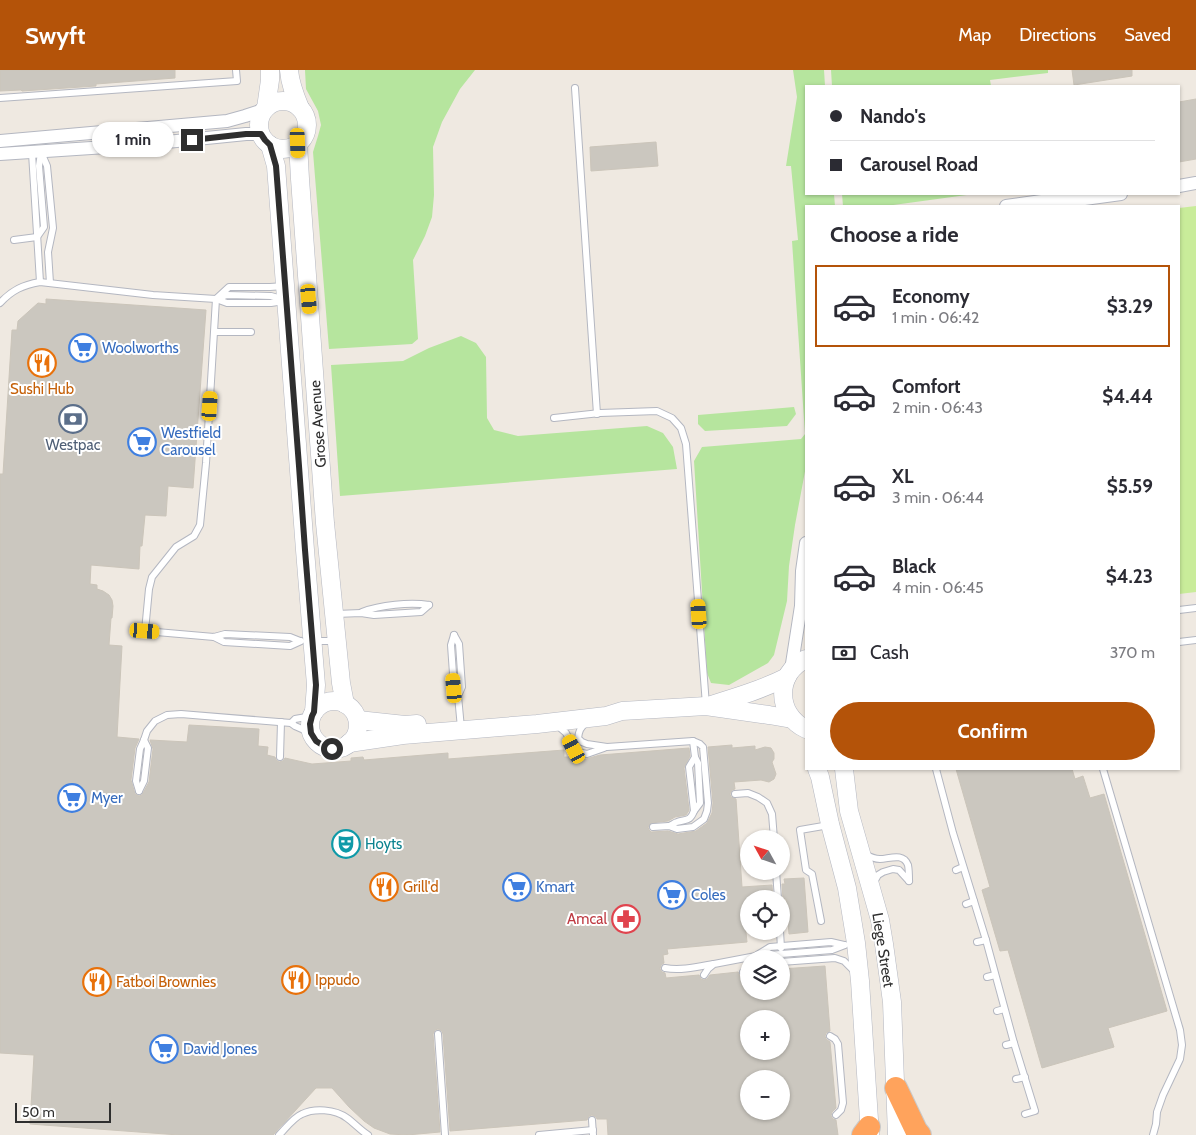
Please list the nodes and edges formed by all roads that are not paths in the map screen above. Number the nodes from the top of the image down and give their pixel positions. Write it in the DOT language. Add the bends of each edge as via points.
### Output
graph roads {
  1 [pos="236,70"];
  2 [pos="270,70"];
  3 [pos="290,70"];
  4 [pos="575,88"];
  5 [pos="0,98"];
  6 [pos="266,108"];
  7 [pos="300,108"];
  8 [pos="40,137"];
  9 [pos="266,140"];
  10 [pos="0,141"];
  11 [pos="298,143"];
  12 [pos="37,152"];
  13 [pos="0,154"];
  14 [pos="1196,184"];
  15 [pos="1180,186"];
  16 [pos="1114,195"];
  17 [pos="1077,200"];
  18 [pos="1013,205"];
  19 [pos="1060,205"];
  20 [pos="38,237"];
  21 [pos="14,240"];
  22 [pos="40,282"];
  23 [pos="50,284"];
  24 [pos="285,293"];
  25 [pos="216,299"];
  26 [pos="309,299"];
  27 [pos="0,303"];
  28 [pos="214,332"];
  29 [pos="251,332"];
  30 [pos="597,414"];
  31 [pos="554,418"];
  32 [pos="805,550"];
  33 [pos="1196,608"];
  34 [pos="1180,610"];
  35 [pos="361,612"];
  36 [pos="334,614"];
  37 [pos="1196,640"];
  38 [pos="306,641"];
  39 [pos="337,641"];
  40 [pos="1180,642"];
  41 [pos="805,660"];
  42 [pos="789,673"];
  43 [pos="458,696"];
  44 [pos="346,704"];
  45 [pos="706,706"];
  46 [pos="622,711"];
  47 [pos="593,717"];
  48 [pos="312,720"];
  49 [pos="358,720"];
  50 [pos="281,722"];
  51 [pos="553,722"];
  52 [pos="291,723"];
  53 [pos="461,724"];
  54 [pos="798,724"];
  55 [pos="805,739"];
  56 [pos="144,740"];
  57 [pos="349,743"];
  58 [pos="694,744"];
  59 [pos="607,747"];
  60 [pos="280,757"];
  61 [pos="817,770"];
  62 [pos="844,770"];
  63 [pos="936,770"];
  64 [pos="1103,770"];
  65 [pos="735,794"];
  66 [pos="830,824"];
  67 [pos="669,826"];
  68 [pos="653,827"];
  69 [pos="773,830"];
  70 [pos="860,850"];
  71 [pos="963,867"];
  72 [pos="956,870"];
  73 [pos="871,890"];
  74 [pos="974,902"];
  75 [pos="966,904"];
  76 [pos="821,921"];
  77 [pos="781,940"];
  78 [pos="986,940"];
  79 [pos="977,942"];
  80 [pos="851,944"];
  81 [pos="781,946"];
  82 [pos="765,950"];
  83 [pos="782,950"];
  84 [pos="790,953"];
  85 [pos="740,959"];
  86 [pos="790,961"];
  87 [pos="714,964"];
  88 [pos="665,968"];
  89 [pos="675,969"];
  90 [pos="995,974"];
  91 [pos="704,975"];
  92 [pos="676,977"];
  93 [pos="987,977"];
  94 [pos="860,981"];
  95 [pos="1004,1009"];
  96 [pos="996,1011"];
  97 [pos="438,1034"];
  98 [pos="830,1036"];
  99 [pos="1014,1042"];
  100 [pos="1006,1045"];
  101 [pos="1025,1077"];
  102 [pos="1016,1079"];
  103 [pos="896,1088"];
  104 [pos="1025,1114"];
  105 [pos="836,1115"];
  106 [pos="592,1120"];
  107 [pos="593,1132"];
  108 [pos="867,1132"];
  109 [pos="445,1133"];
  110 [pos="279,1135"];
  111 [pos="368,1135"];
  112 [pos="539,1135"];
  113 [pos="897,1135"];
  114 [pos="920,1135"];
  115 [pos="1153,1135"];
  1 -- 5 [label="lane" via="237,81"];
  2 -- 6 [label="street"];
  3 -- 7 [label="street"];
  4 -- 30 [label="lane"];
  6 -- 7 [label="street" via="286,101"];
  6 -- 8 [label="street" via="227,121"];
  6 -- 9 [label="street" via="259,126"];
  7 -- 11 [label="street" via="307,126"];
  8 -- 10 [label="street"];
  8 -- 12 [label="street"];
  9 -- 11 [label="street" via="277,148 285,149"];
  9 -- 12 [label="street" via="246,134"];
  9 -- 24 [label="street, Grose Avenue" via="276,166"];
  11 -- 26 [label="street, Grose Avenue"];
  12 -- 13 [label="street"];
  12 -- 20 [label="lane" via="44,227"];
  12 -- 23 [label="lane" via="47,166 53,228 48,252"];
  14 -- 15 [label="street"];
  16 -- 17 [label="street"];
  17 -- 18 [label="street"];
  17 -- 19 [label="street"];
  20 -- 21 [label="lane"];
  20 -- 22 [label="lane"];
  22 -- 23 [label="lane"];
  22 -- 27 [label="lane" via="18,288"];
  23 -- 25 [label="lane"];
  24 -- 25 [label="lane" via="271,304 227,304"];
  24 -- 25 [label="lane" via="270,288 229,287"];
  24 -- 26 [label="street"];
  24 -- 38 [label="street, Grose Avenue" via="305,550"];
  25 -- 28 [label="lane"];
  26 -- 36 [label="street, Grose Avenue"];
  28 -- 29 [label="lane"];
  28 -- 38 [label="lane" via="200,525 194,536 176,547 152,577 145,631 214,636 224,642 290,646"];
  30 -- 31 [label="lane"];
  30 -- 45 [label="lane" via="657,411 672,418 681,428 686,444"];
  32 -- 42 [label="street" via="801,606"];
  33 -- 34 [label="lane"];
  35 -- 35 [label="lane" via="373,608 430,605 421,612 374,615"];
  35 -- 36 [label="lane"];
  36 -- 39 [label="street, Grose Avenue"];
  37 -- 40 [label="lane"];
  38 -- 39 [label="lane"];
  38 -- 48 [label="street, Grose Avenue" via="316,685"];
  39 -- 44 [label="street, Grose Avenue" via="340,684"];
  41 -- 42 [label="street"];
  42 -- 45 [label="street" via="760,689"];
  42 -- 54 [label="street" via="783,699"];
  43 -- 43 [label="lane" via="454,688 451,645 454,635 459,644 461,668 462,687"];
  43 -- 53 [label="lane"];
  44 -- 48 [label="street" via="337,701 320,705"];
  44 -- 49 [label="street"];
  45 -- 46 [label="street"];
  45 -- 54 [label="street" via="769,715"];
  46 -- 47 [label="street"];
  46 -- 53 [label="street" via="606,707"];
  47 -- 51 [label="street"];
  47 -- 59 [label="lane" via="580,728 578,738 587,744"];
  48 -- 52 [label="lane" via="295,719"];
  48 -- 52 [label="lane" via="295,726"];
  48 -- 57 [label="street" via="316,741 324,746 341,748"];
  49 -- 53 [label="street" via="405,725"];
  49 -- 57 [label="street" via="355,736"];
  50 -- 52 [label="lane"];
  50 -- 56 [label="lane" via="167,715 155,721"];
  50 -- 60 [label="lane"];
  51 -- 53 [label="street"];
  51 -- 59 [label="lane" via="566,733 578,752 587,754"];
  53 -- 57 [label="street"];
  54 -- 55 [label="street"];
  56 -- 56 [label="lane" via="148,748 144,781 139,791 136,781"];
  58 -- 59 [label="lane"];
  58 -- 67 [label="lane" via="695,757 689,768 694,811 688,820"];
  58 -- 67 [label="lane" via="703,747 707,812 704,819 693,827 677,829"];
  61 -- 66 [label="street, Liege Street"];
  62 -- 70 [label="street, Liege Street" via="848,812"];
  63 -- 71 [label="lane" via="949,834"];
  64 -- 115 [label="lane" via="1180,1030 1180,1059 1163,1095"];
  65 -- 69 [label="lane" via="748,793 767,803"];
  66 -- 76 [label="lane" via="800,830 806,870 812,874"];
  66 -- 80 [label="street, Liege Street" via="847,888"];
  67 -- 68 [label="lane"];
  70 -- 73 [label="street, Liege Street"];
  70 -- 73 [label="lane" via="872,858 899,857 908,867 909,881 900,870 893,869 878,875"];
  71 -- 72 [label="lane"];
  71 -- 74 [label="lane"];
  73 -- 103 [label="street, Liege Street" via="880,920 892,1002"];
  74 -- 75 [label="lane"];
  74 -- 78 [label="lane"];
  77 -- 81 [label="lane"];
  78 -- 79 [label="lane"];
  78 -- 90 [label="lane"];
  80 -- 81 [label="lane" via="831,942"];
  80 -- 84 [label="lane" via="832,950"];
  80 -- 94 [label="street, Liege Street"];
  81 -- 82 [label="lane"];
  81 -- 83 [label="lane"];
  85 -- 87 [label="lane"];
  86 -- 94 [label="lane" via="834,958 844,961"];
  87 -- 89 [label="lane"];
  87 -- 91 [label="lane"];
  88 -- 89 [label="lane"];
  89 -- 92 [label="lane"];
  90 -- 93 [label="lane"];
  90 -- 95 [label="lane"];
  94 -- 108 [label="street, Liege Street"];
  95 -- 96 [label="lane"];
  95 -- 99 [label="lane"];
  97 -- 109 [label="lane"];
  98 -- 105 [label="lane" via="838,1044 843,1103"];
  99 -- 100 [label="lane"];
  99 -- 101 [label="lane"];
  101 -- 102 [label="lane"];
  101 -- 104 [label="lane" via="1035,1111"];
  103 -- 113 [label="street, Liege Street"];
  103 -- 114 [label="highway"];
  106 -- 107 [label="lane"];
  107 -- 112 [label="lane"];
  110 -- 111 [label="lane" via="301,1114 318,1110 346,1116"];
}
